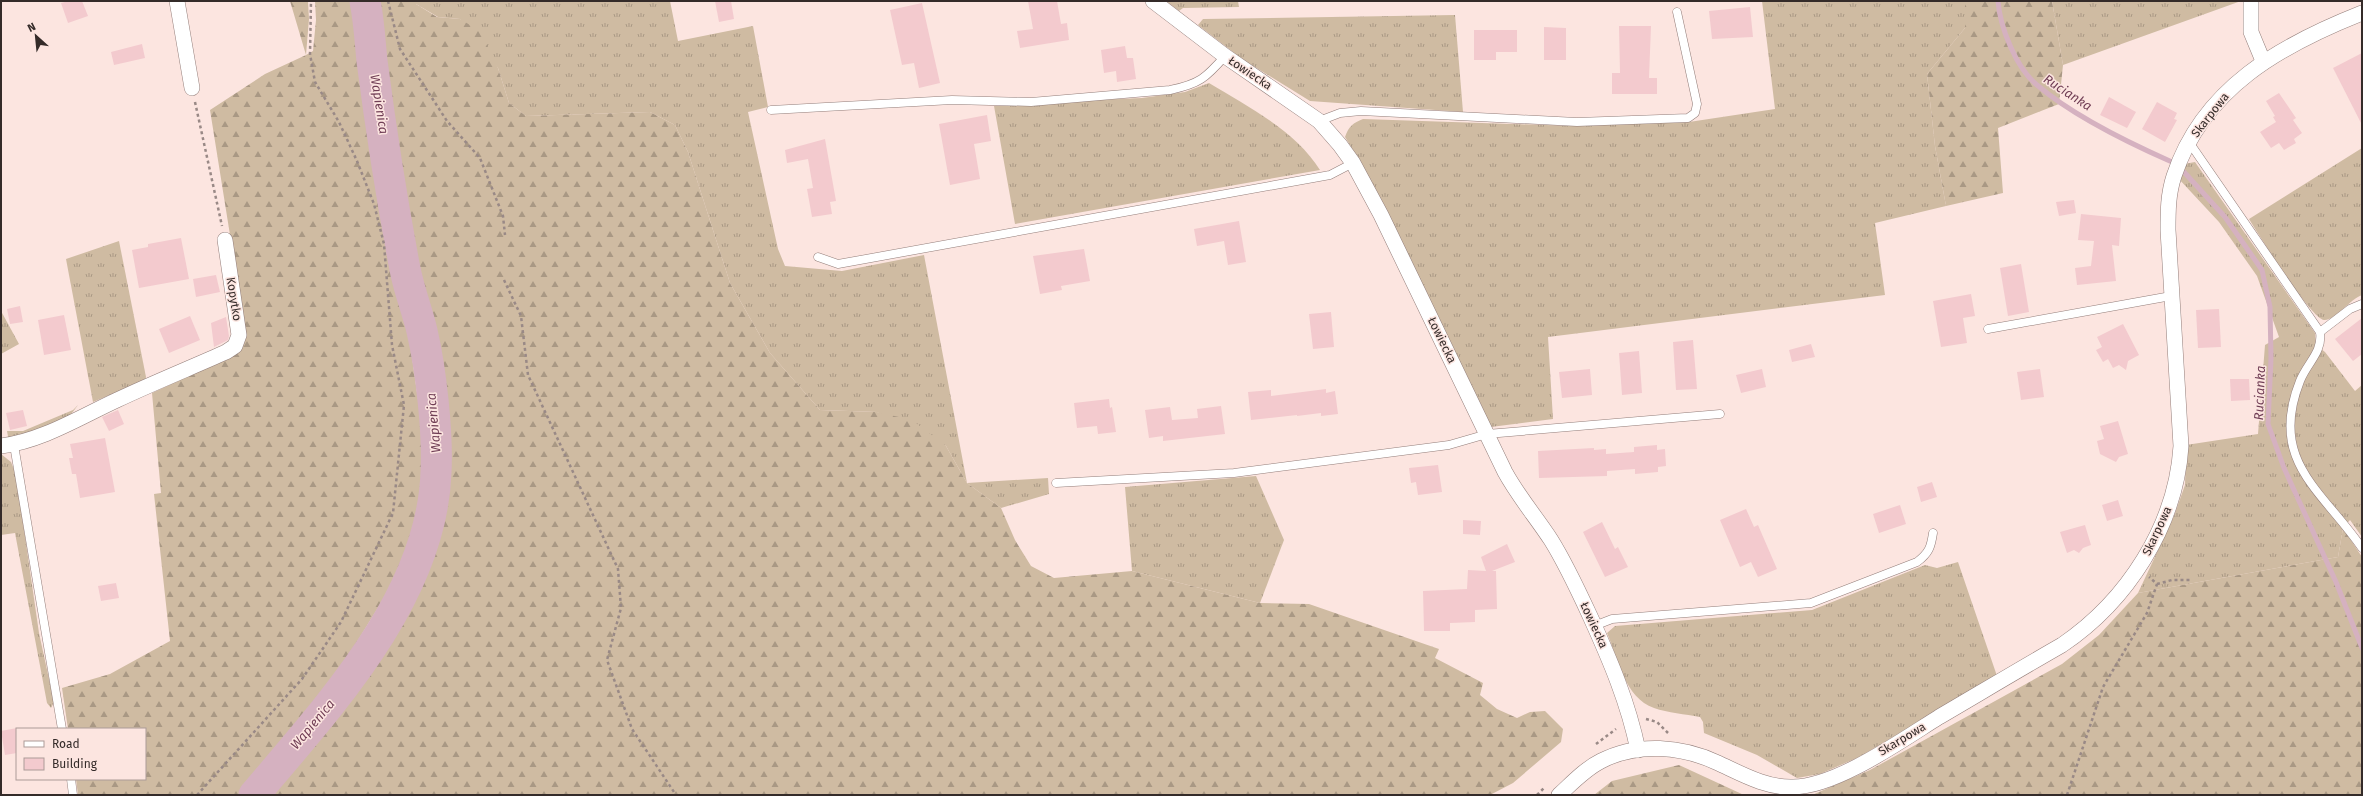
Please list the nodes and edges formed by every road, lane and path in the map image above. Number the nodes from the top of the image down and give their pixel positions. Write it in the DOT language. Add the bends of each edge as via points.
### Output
graph roads {
  1 [pos="176,1"];
  2 [pos="311,1"];
  3 [pos="388,1"];
  4 [pos="1152,1"];
  5 [pos="2251,1"];
  6 [pos="1677,12"];
  7 [pos="2362,12"];
  8 [pos="1225,56"];
  9 [pos="2264,61"];
  10 [pos="192,88"];
  11 [pos="771,110"];
  12 [pos="1319,121"];
  13 [pos="2189,142"];
  14 [pos="1353,163"];
  15 [pos="505,235"];
  16 [pos="225,240"];
  17 [pos="818,257"];
  18 [pos="504,280"];
  19 [pos="2171,296"];
  20 [pos="2362,304"];
  21 [pos="1988,329"];
  22 [pos="2320,332"];
  23 [pos="1720,414"];
  24 [pos="1487,434"];
  25 [pos="8,446"];
  26 [pos="1056,483"];
  27 [pos="1933,533"];
  28 [pos="2362,548"];
  29 [pos="2138,568"];
  30 [pos="2191,580"];
  31 [pos="2158,584"];
  32 [pos="1594,626"];
  33 [pos="62,728"];
  34 [pos="1638,750"];
  35 [pos="71,780"];
  36 [pos="74,795"];
  37 [pos="197,795"];
  38 [pos="676,795"];
  39 [pos="1559,795"];
  40 [pos="2067,795"];
  1 -- 10 [label="street"];
  2 -- 37 [label="path" via="310,54 315,82 358,161 374,204 384,244 392,345 404,405 393,513 341,622 302,679"];
  3 -- 15 [label="path" via="400,49 447,121 480,158 503,216"];
  4 -- 8 [label="street, Łowiecka"];
  5 -- 9 [label="street" via="2251,32"];
  6 -- 12 [label="lane" via="1697,104 1695,113 1688,118 1577,122 1361,111 1340,113"];
  7 -- 9 [label="street, Skarpowa" via="2319,30"];
  8 -- 11 [label="lane" via="1200,81 1170,90 1030,102 952,100"];
  8 -- 12 [label="street, Łowiecka"];
  9 -- 13 [label="street, Skarpowa" via="2239,80"];
  10 -- 16 [label="path"];
  12 -- 14 [label="street, Łowiecka"];
  13 -- 19 [label="street, Skarpowa" via="2174,177 2169,198"];
  13 -- 22 [label="lane"];
  14 -- 17 [label="lane" via="1330,175 838,264"];
  14 -- 24 [label="street, Łowiecka" via="1381,215"];
  16 -- 25 [label="street, Kopytko" via="239,335 236,346 42,436"];
  18 -- 38 [label="path" via="521,316 528,375 618,569 621,608 607,660 632,729"];
  19 -- 21 [label="lane"];
  19 -- 29 [label="street, Skarpowa" via="2180,446 2179,471 2166,515"];
  20 -- 22 [label="lane" via="2350,309"];
  22 -- 28 [label="lane" via="2320,348 2300,380 2292,410 2291,435 2296,456 2307,480 2345,523"];
  23 -- 24 [label="lane"];
  24 -- 26 [label="lane" via="1449,445 1234,473"];
  24 -- 32 [label="street, Łowiecka" via="1516,493 1560,555"];
  25 -- 33 [label="lane"];
  27 -- 32 [label="lane" via="1932,547 1917,562 1810,603 1612,619"];
  29 -- 31 [label="path"];
  29 -- 34 [label="street, Skarpowa" via="2108,608 2085,630 1866,762 1815,783 1793,787 1774,785 1695,754 1667,748"];
  30 -- 31 [label="path" via="2172,580"];
  31 -- 40 [label="path" via="2147,613 2102,687"];
  32 -- 34 [label="street, Łowiecka" via="1623,691"];
  34 -- 39 [label="street, Skarpowa" via="1602,761 1578,777"];
  35 -- 36 [label="lane"];
}
